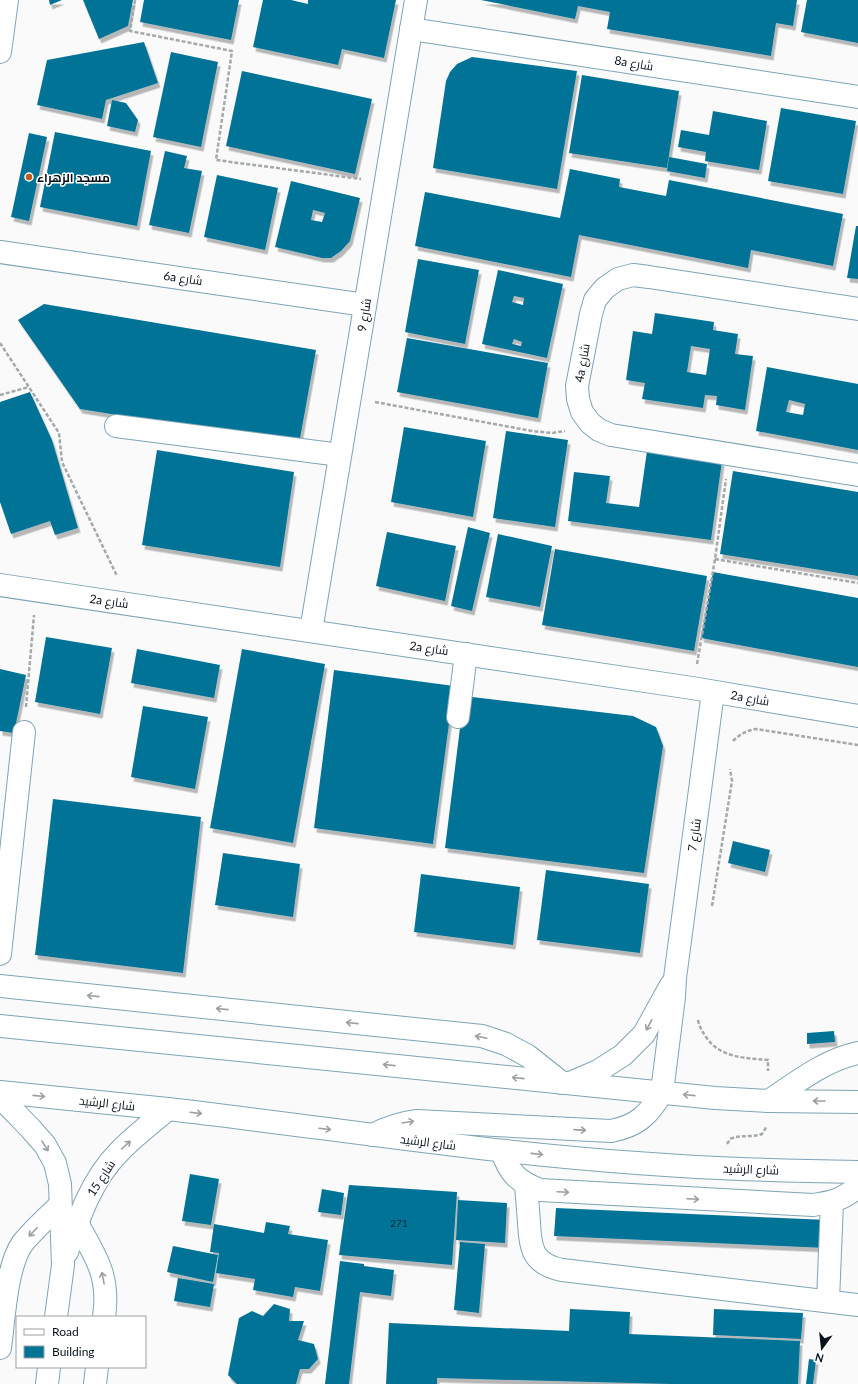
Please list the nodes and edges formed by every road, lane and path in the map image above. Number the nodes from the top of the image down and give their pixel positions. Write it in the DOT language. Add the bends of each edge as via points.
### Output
graph roads {
  1 [pos="7,0"];
  2 [pos="135,0"];
  3 [pos="416,0"];
  4 [pos="411,29"];
  5 [pos="0,52"];
  6 [pos="858,97"];
  7 [pos="386,182"];
  8 [pos="0,252"];
  9 [pos="366,305"];
  10 [pos="858,309"];
  11 [pos="0,343"];
  12 [pos="29,387"];
  13 [pos="0,395"];
  14 [pos="350,397"];
  15 [pos="590,424"];
  16 [pos="116,426"];
  17 [pos="340,455"];
  18 [pos="730,455"];
  19 [pos="858,475"];
  20 [pos="715,560"];
  21 [pos="858,583"];
  22 [pos="0,585"];
  23 [pos="36,590"];
  24 [pos="131,604"];
  25 [pos="312,631"];
  26 [pos="466,654"];
  27 [pos="703,690"];
  28 [pos="858,716"];
  29 [pos="458,717"];
  30 [pos="24,732"];
  31 [pos="858,745"];
  32 [pos="731,746"];
  33 [pos="729,767"];
  34 [pos="5,861"];
  35 [pos="712,907"];
  36 [pos="0,954"];
  37 [pos="674,978"];
  38 [pos="0,986"];
  39 [pos="698,1017"];
  40 [pos="0,1026"];
  41 [pos="858,1053"];
  42 [pos="566,1083"];
  43 [pos="0,1092"];
  44 [pos="662,1092"];
  45 [pos="0,1097"];
  46 [pos="769,1101"];
  47 [pos="858,1102"];
  48 [pos="168,1109"];
  49 [pos="372,1135"];
  50 [pos="502,1151"];
  51 [pos="725,1168"];
  52 [pos="858,1172"];
  53 [pos="526,1185"];
  54 [pos="858,1187"];
  55 [pos="832,1202"];
  56 [pos="60,1205"];
  57 [pos="77,1223"];
  58 [pos="63,1265"];
  59 [pos="828,1301"];
  60 [pos="858,1305"];
  61 [pos="56,1316"];
  62 [pos="104,1316"];
  63 [pos="0,1348"];
  64 [pos="49,1368"];
  65 [pos="97,1368"];
  66 [pos="47,1384"];
  67 [pos="95,1384"];
  1 -- 5 [label="street"];
  2 -- 7 [label="path" via="130,31 232,51 216,160"];
  3 -- 4 [label="street, شارع 9"];
  4 -- 6 [label="street, 8a شارع"];
  4 -- 7 [label="street, شارع 9"];
  7 -- 9 [label="street, شارع 9"];
  8 -- 9 [label="street, 6a شارع"];
  9 -- 14 [label="street, شارع 9"];
  10 -- 15 [label="street, 4a شارع" via="649,277 633,275 618,279 605,288 596,300 577,386 582,412"];
  11 -- 12 [label="path"];
  12 -- 13 [label="path"];
  12 -- 24 [label="path" via="59,433 62,462"];
  14 -- 15 [label="path" via="532,431 552,433"];
  14 -- 17 [label="street, شارع 9"];
  15 -- 18 [label="street" via="618,437"];
  16 -- 17 [label="street"];
  17 -- 25 [label="street, شارع 9"];
  18 -- 19 [label="street"];
  18 -- 20 [label="path"];
  20 -- 21 [label="path"];
  20 -- 27 [label="path"];
  22 -- 23 [label="street, 2a شارع"];
  23 -- 24 [label="street, 2a شارع"];
  23 -- 30 [label="path"];
  24 -- 25 [label="street, 2a شارع"];
  25 -- 26 [label="street, 2a شارع"];
  26 -- 27 [label="street, 2a شارع"];
  26 -- 29 [label="street"];
  27 -- 28 [label="street, 2a شارع"];
  27 -- 37 [label="street, شارع 7"];
  30 -- 34 [label="street"];
  31 -- 32 [label="path" via="756,730 740,734"];
  33 -- 35 [label="path" via="732,781"];
  34 -- 36 [label="street"];
  37 -- 42 [label="street, شارع 7, one-way" via="644,1034 623,1055 598,1071"];
  37 -- 44 [label="street, شارع 7"];
  42 -- 38 [label="street, one-way" via="528,1056 506,1044 482,1036"];
  39 -- 46 [label="path" via="702,1032 718,1049 741,1058 768,1060"];
  42 -- 40 [label="street, one-way"];
  41 -- 46 [label="street" via="844,1056 820,1068"];
  42 -- 44 [label="street"];
  43 -- 48 [label="street, شارع الرشيد, one-way"];
  46 -- 44 [label="street, one-way"];
  49 -- 44 [label="street, one-way" via="401,1123 417,1121 612,1131 633,1125 642,1118 650,1111"];
  45 -- 56 [label="street, شارع 15, one-way" via="45,1145 55,1164 60,1184"];
  47 -- 46 [label="street, one-way"];
  46 -- 51 [label="path" via="767,1126 762,1134 754,1137 739,1135 730,1139 727,1144"];
  48 -- 49 [label="street, شارع الرشيد, one-way"];
  57 -- 48 [label="street, شارع 15, one-way" via="90,1194 118,1152"];
  49 -- 50 [label="street, شارع الرشيد"];
  50 -- 51 [label="street, شارع الرشيد, one-way" via="637,1164"];
  50 -- 53 [label="street" via="506,1164"];
  51 -- 52 [label="street, شارع الرشيد"];
  53 -- 55 [label="street, one-way" via="540,1190 562,1192 813,1205"];
  53 -- 59 [label="street" via="533,1252 550,1268"];
  54 -- 55 [label="street" via="847,1196"];
  55 -- 59 [label="street"];
  56 -- 58 [label="street, شارع 15"];
  56 -- 63 [label="street, one-way" via="30,1235 17,1253 10,1274"];
  57 -- 58 [label="street, شارع 15"];
  62 -- 57 [label="street, one-way" via="106,1297 102,1270"];
  58 -- 61 [label="street, شارع 15"];
  59 -- 60 [label="street"];
  64 -- 66 [label="street"];
  65 -- 67 [label="street"];
}
